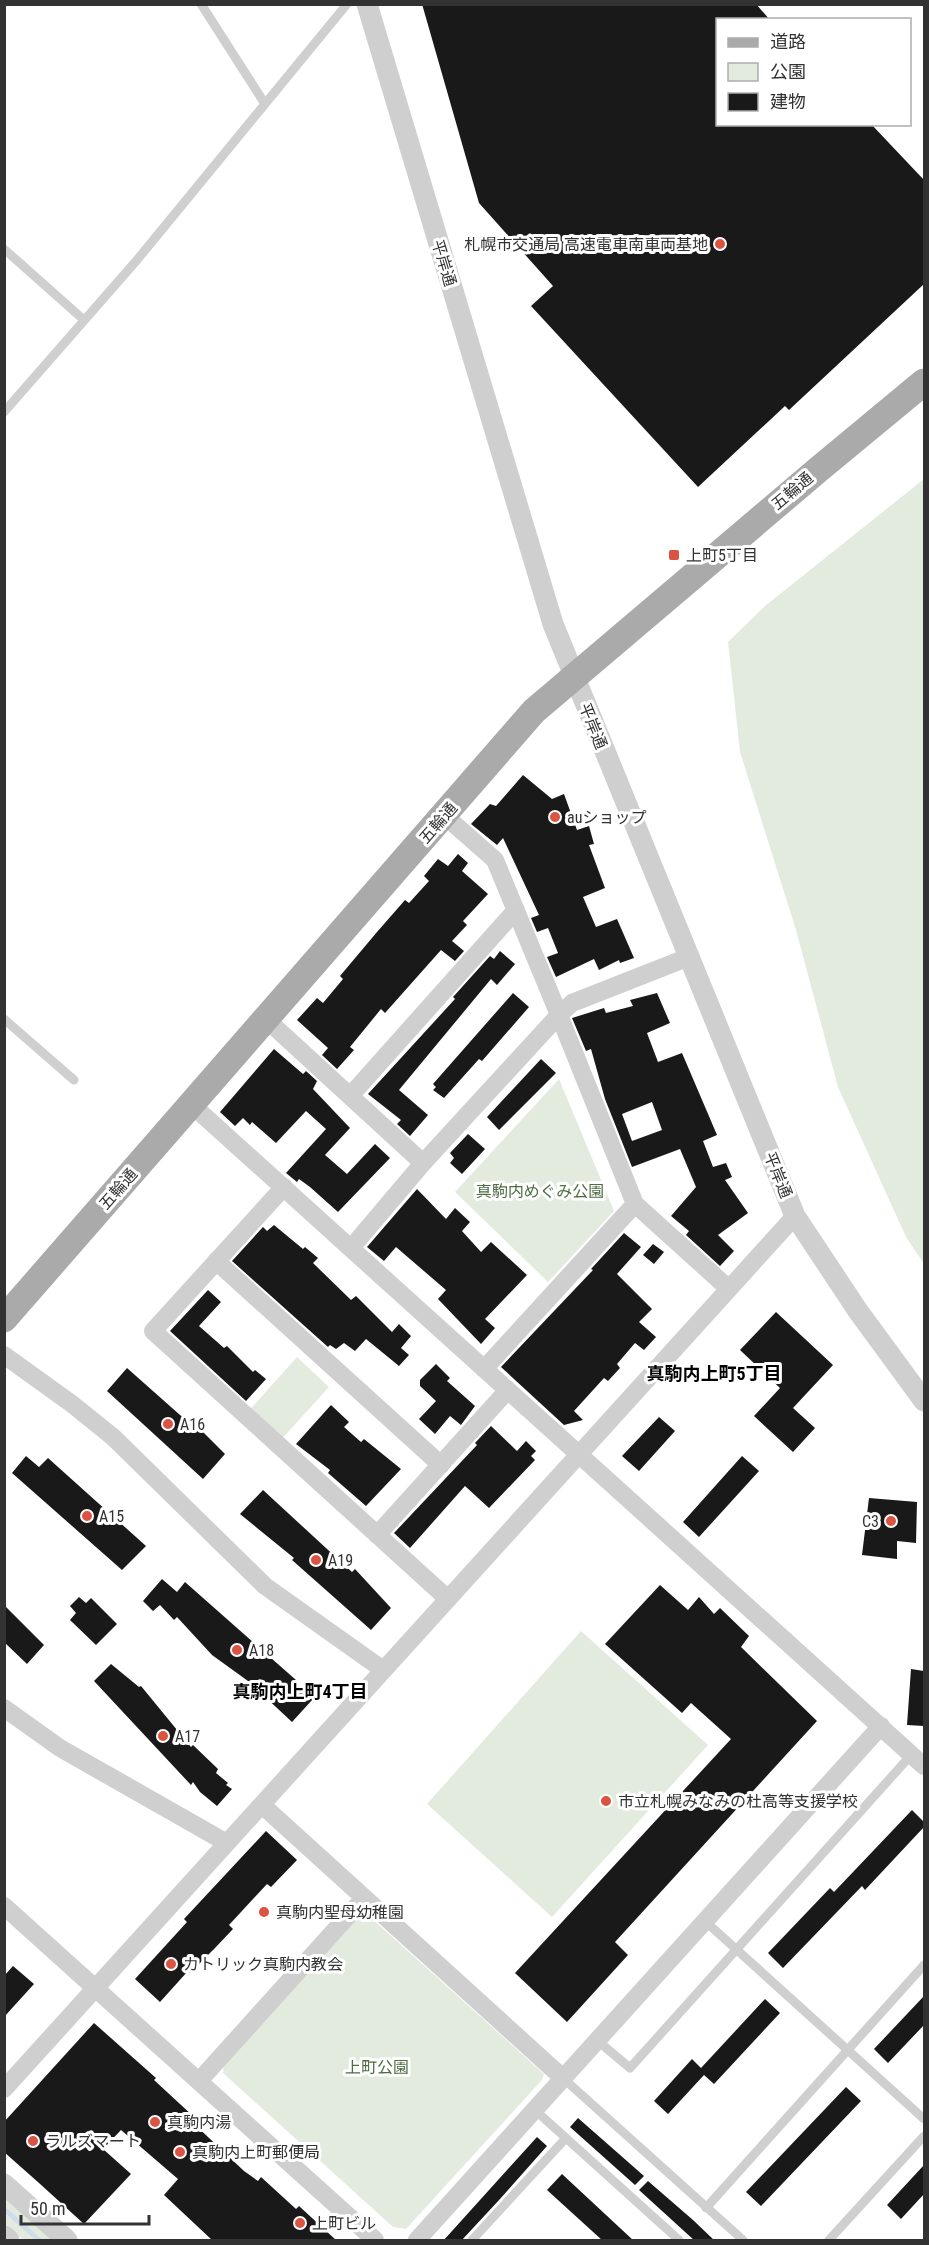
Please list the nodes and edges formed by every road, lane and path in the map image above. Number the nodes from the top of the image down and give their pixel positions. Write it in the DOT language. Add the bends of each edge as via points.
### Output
graph roads {
  1 [pos="201,4"];
  2 [pos="347,4"];
  3 [pos="367,4"];
  4 [pos="265,104"];
  5 [pos="4,249"];
  6 [pos="84,320"];
  7 [pos="924,382"];
  8 [pos="4,412"];
  9 [pos="574,679"];
  10 [pos="445,816"];
  11 [pos="516,910"];
  12 [pos="689,957"];
  13 [pos="559,1015"];
  14 [pos="4,1019"];
  15 [pos="266,1020"];
  16 [pos="74,1080"];
  17 [pos="350,1096"];
  18 [pos="192,1105"];
  19 [pos="423,1163"];
  20 [pos="284,1187"];
  21 [pos="635,1204"];
  22 [pos="795,1216"];
  23 [pos="351,1248"];
  24 [pos="216,1261"];
  25 [pos="728,1288"];
  26 [pos="4,1318"];
  27 [pos="4,1355"];
  28 [pos="484,1369"];
  29 [pos="507,1391"];
  30 [pos="924,1401"];
  31 [pos="579,1454"];
  32 [pos="441,1465"];
  33 [pos="378,1535"];
  34 [pos="447,1599"];
  35 [pos="382,1669"];
  36 [pos="4,1708"];
  37 [pos="881,1726"];
  38 [pos="918,1760"];
  39 [pos="262,1805"];
  40 [pos="227,1843"];
  41 [pos="364,1898"];
  42 [pos="4,1906"];
  43 [pos="706,1922"];
  44 [pos="735,1951"];
  45 [pos="924,1965"];
  46 [pos="96,1988"];
  47 [pos="598,2042"];
  48 [pos="847,2050"];
  49 [pos="564,2079"];
  50 [pos="199,2080"];
  51 [pos="4,2089"];
  52 [pos="536,2110"];
  53 [pos="924,2119"];
  54 [pos="924,2136"];
  55 [pos="566,2138"];
  56 [pos="4,2184"];
  57 [pos="706,2208"];
  58 [pos="4,2236"];
  59 [pos="9,2241"];
  60 [pos="67,2241"];
  61 [pos="375,2241"];
  62 [pos="417,2241"];
  63 [pos="472,2241"];
  64 [pos="679,2241"];
  65 [pos="743,2241"];
  66 [pos="829,2241"];
  1 -- 4 [label="lane"];
  2 -- 4 [label="lane"];
  3 -- 9 [label="street, 平岸通" via="553,624"];
  4 -- 6 [label="lane"];
  5 -- 6 [label="lane"];
  6 -- 8 [label="lane"];
  7 -- 9 [label="main road, 五輪通"];
  9 -- 10 [label="main road, 五輪通" via="534,711"];
  9 -- 12 [label="street, 平岸通"];
  10 -- 11 [label="street" via="495,860"];
  10 -- 15 [label="main road, 五輪通"];
  11 -- 13 [label="street"];
  11 -- 17 [label="street"];
  12 -- 13 [label="street" via="572,1003"];
  12 -- 22 [label="street, 平岸通"];
  13 -- 19 [label="street"];
  13 -- 21 [label="street"];
  14 -- 16 [label="lane"];
  15 -- 17 [label="street"];
  15 -- 18 [label="main road, 五輪通"];
  17 -- 19 [label="street"];
  18 -- 20 [label="street"];
  18 -- 26 [label="main road, 五輪通"];
  19 -- 23 [label="street"];
  20 -- 23 [label="street"];
  20 -- 24 [label="street"];
  21 -- 25 [label="street"];
  21 -- 28 [label="street"];
  22 -- 25 [label="street"];
  22 -- 30 [label="street, 平岸通"];
  23 -- 28 [label="street"];
  24 -- 32 [label="street"];
  24 -- 33 [label="street" via="153,1331"];
  25 -- 31 [label="street"];
  27 -- 35 [label="street" via="112,1437 265,1586"];
  28 -- 29 [label="street"];
  29 -- 31 [label="street"];
  29 -- 32 [label="street"];
  31 -- 34 [label="street"];
  31 -- 37 [label="street"];
  32 -- 33 [label="street"];
  33 -- 34 [label="street"];
  34 -- 35 [label="street"];
  35 -- 39 [label="street"];
  36 -- 40 [label="street" via="60,1748"];
  37 -- 38 [label="street"];
  37 -- 43 [label="street"];
  38 -- 44 [label="lane"];
  39 -- 40 [label="street"];
  39 -- 41 [label="street"];
  40 -- 46 [label="street"];
  41 -- 49 [label="street"];
  41 -- 50 [label="street"];
  42 -- 46 [label="street"];
  43 -- 44 [label="lane"];
  43 -- 47 [label="street"];
  44 -- 47 [label="lane" via="630,2068"];
  44 -- 48 [label="lane"];
  45 -- 48 [label="lane"];
  46 -- 50 [label="street"];
  46 -- 51 [label="street"];
  47 -- 49 [label="street"];
  48 -- 53 [label="lane"];
  48 -- 57 [label="lane"];
  49 -- 52 [label="street"];
  49 -- 57 [label="lane"];
  50 -- 61 [label="street"];
  52 -- 55 [label="lane"];
  52 -- 62 [label="street"];
  54 -- 66 [label="lane"];
  55 -- 63 [label="lane"];
  55 -- 64 [label="lane"];
  56 -- 60 [label="street"];
  57 -- 65 [label="lane"];
  58 -- 59 [label="street"];
}
